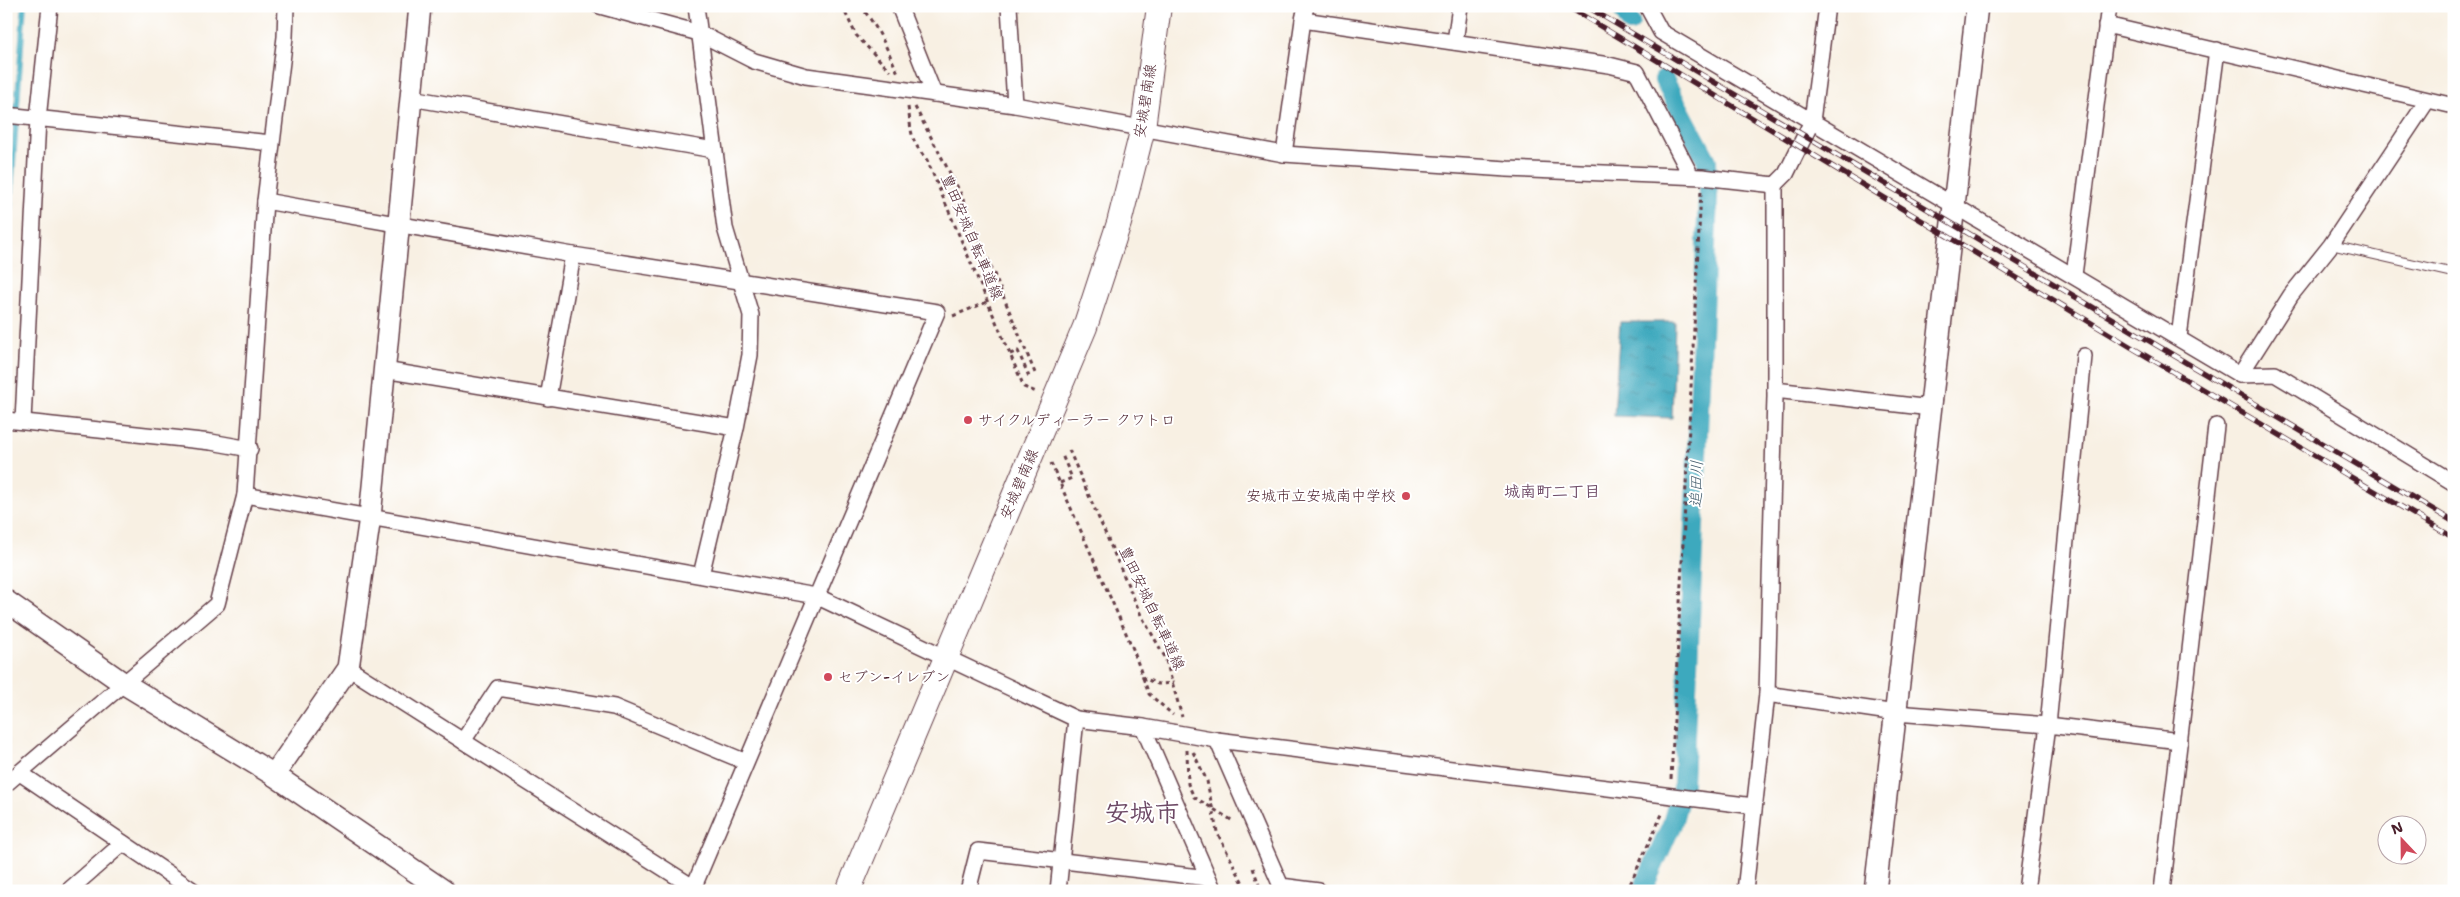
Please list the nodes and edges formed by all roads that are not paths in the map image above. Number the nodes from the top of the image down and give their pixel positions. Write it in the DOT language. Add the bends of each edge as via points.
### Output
graph roads {
  1 [pos="50,6"];
  2 [pos="286,6"];
  3 [pos="420,6"];
  4 [pos="600,6"];
  5 [pos="696,6"];
  6 [pos="899,6"];
  7 [pos="1009,6"];
  8 [pos="1159,6"];
  9 [pos="1460,6"];
  10 [pos="1647,6"];
  11 [pos="1827,6"];
  12 [pos="1977,6"];
  13 [pos="2109,6"];
  14 [pos="1304,13"];
  15 [pos="2106,25"];
  16 [pos="699,34"];
  17 [pos="1455,42"];
  18 [pos="2217,50"];
  19 [pos="934,94"];
  20 [pos="411,98"];
  21 [pos="2427,101"];
  22 [pos="1016,105"];
  23 [pos="2454,106"];
  24 [pos="6,115"];
  25 [pos="38,118"];
  26 [pos="1812,121"];
  27 [pos="1142,128"];
  28 [pos="271,143"];
  29 [pos="714,150"];
  30 [pos="1284,154"];
  31 [pos="1703,177"];
  32 [pos="1775,185"];
  33 [pos="265,201"];
  34 [pos="1954,205"];
  35 [pos="398,225"];
  36 [pos="2331,245"];
  37 [pos="574,255"];
  38 [pos="2454,273"];
  39 [pos="2074,275"];
  40 [pos="739,281"];
  41 [pos="2179,337"];
  42 [pos="2084,356"];
  43 [pos="384,370"];
  44 [pos="2240,375"];
  45 [pos="1775,390"];
  46 [pos="548,398"];
  47 [pos="1931,408"];
  48 [pos="6,420"];
  49 [pos="23,421"];
  50 [pos="2216,426"];
  51 [pos="736,428"];
  52 [pos="250,449"];
  53 [pos="2454,483"];
  54 [pos="245,494"];
  55 [pos="370,517"];
  56 [pos="701,575"];
  57 [pos="816,596"];
  58 [pos="6,601"];
  59 [pos="946,659"];
  60 [pos="348,668"];
  61 [pos="123,683"];
  62 [pos="1767,694"];
  63 [pos="1896,713"];
  64 [pos="1076,719"];
  65 [pos="2048,725"];
  66 [pos="1143,727"];
  67 [pos="1217,740"];
  68 [pos="463,741"];
  69 [pos="2180,741"];
  70 [pos="746,762"];
  71 [pos="20,773"];
  72 [pos="274,776"];
  73 [pos="6,784"];
  74 [pos="1754,806"];
  75 [pos="122,843"];
  76 [pos="1060,862"];
  77 [pos="1211,884"];
  78 [pos="1282,888"];
  79 [pos="692,889"];
  80 [pos="68,891"];
  81 [pos="194,891"];
  82 [pos="444,891"];
  83 [pos="848,891"];
  84 [pos="968,891"];
  85 [pos="1058,891"];
  86 [pos="1319,891"];
  87 [pos="1745,891"];
  88 [pos="1875,891"];
  89 [pos="2026,891"];
  90 [pos="2162,891"];
  1 -- 25 [label="street"];
  2 -- 28 [label="street"];
  3 -- 20 [label="street"];
  4 -- 16 [label="street"];
  5 -- 16 [label="street"];
  6 -- 19 [label="street"];
  7 -- 22 [label="street"];
  8 -- 27 [label="main road, 安城碧南線"];
  9 -- 17 [label="street"];
  10 -- 26 [label="street" via="1661,32"];
  11 -- 26 [label="street"];
  12 -- 34 [label="street"];
  13 -- 15 [label="street"];
  14 -- 17 [label="street"];
  14 -- 30 [label="street"];
  15 -- 18 [label="street"];
  15 -- 39 [label="street"];
  16 -- 19 [label="street" via="754,60 806,76"];
  16 -- 29 [label="street"];
  17 -- 31 [label="street" via="1637,72"];
  18 -- 21 [label="street"];
  18 -- 41 [label="street"];
  19 -- 22 [label="street"];
  20 -- 29 [label="street"];
  20 -- 35 [label="street"];
  21 -- 23 [label="street"];
  21 -- 36 [label="street"];
  22 -- 27 [label="street"];
  24 -- 25 [label="street"];
  25 -- 28 [label="street"];
  25 -- 49 [label="street"];
  26 -- 32 [label="street" via="1786,174"];
  26 -- 34 [label="street"];
  27 -- 30 [label="street"];
  27 -- 59 [label="main road, 安城碧南線" via="1119,222 1088,317"];
  28 -- 33 [label="street"];
  29 -- 40 [label="street" via="725,228"];
  30 -- 31 [label="street" via="1507,169"];
  31 -- 32 [label="street"];
  32 -- 45 [label="street"];
  33 -- 35 [label="street"];
  33 -- 52 [label="street"];
  34 -- 39 [label="street"];
  34 -- 47 [label="street"];
  35 -- 37 [label="street"];
  35 -- 43 [label="street"];
  36 -- 38 [label="lane"];
  36 -- 44 [label="street" via="2291,295"];
  37 -- 40 [label="street"];
  37 -- 46 [label="street"];
  39 -- 41 [label="street"];
  40 -- 51 [label="street" via="751,315 750,355"];
  40 -- 57 [label="street" via="938,312"];
  41 -- 44 [label="street"];
  42 -- 65 [label="street"];
  43 -- 46 [label="street"];
  43 -- 55 [label="street"];
  44 -- 53 [label="street" via="2275,374"];
  45 -- 47 [label="street"];
  45 -- 62 [label="street"];
  46 -- 51 [label="street"];
  47 -- 63 [label="street"];
  48 -- 49 [label="street"];
  49 -- 52 [label="street"];
  50 -- 69 [label="street"];
  51 -- 56 [label="street"];
  52 -- 54 [label="street"];
  54 -- 55 [label="street"];
  54 -- 61 [label="street" via="217,604"];
  55 -- 56 [label="street"];
  55 -- 60 [label="street"];
  56 -- 57 [label="street"];
  57 -- 59 [label="street"];
  57 -- 70 [label="street"];
  58 -- 61 [label="street"];
  59 -- 64 [label="street"];
  59 -- 83 [label="main road, 安城碧南線"];
  60 -- 68 [label="street"];
  60 -- 72 [label="street"];
  61 -- 71 [label="street"];
  61 -- 72 [label="street"];
  62 -- 63 [label="street"];
  62 -- 74 [label="street"];
  63 -- 65 [label="street"];
  63 -- 88 [label="street"];
  64 -- 66 [label="street"];
  64 -- 76 [label="street"];
  65 -- 69 [label="street"];
  65 -- 89 [label="street"];
  66 -- 67 [label="street"];
  66 -- 77 [label="street"];
  67 -- 74 [label="street"];
  67 -- 78 [label="street"];
  68 -- 70 [label="street" via="498,688 614,707"];
  68 -- 79 [label="street"];
  69 -- 90 [label="street"];
  70 -- 79 [label="street"];
  71 -- 73 [label="street"];
  71 -- 75 [label="street"];
  72 -- 82 [label="street"];
  74 -- 87 [label="street"];
  75 -- 80 [label="street"];
  75 -- 81 [label="street"];
  76 -- 77 [label="street"];
  76 -- 84 [label="street" via="978,851"];
  76 -- 85 [label="street"];
  78 -- 86 [label="street"];
}
